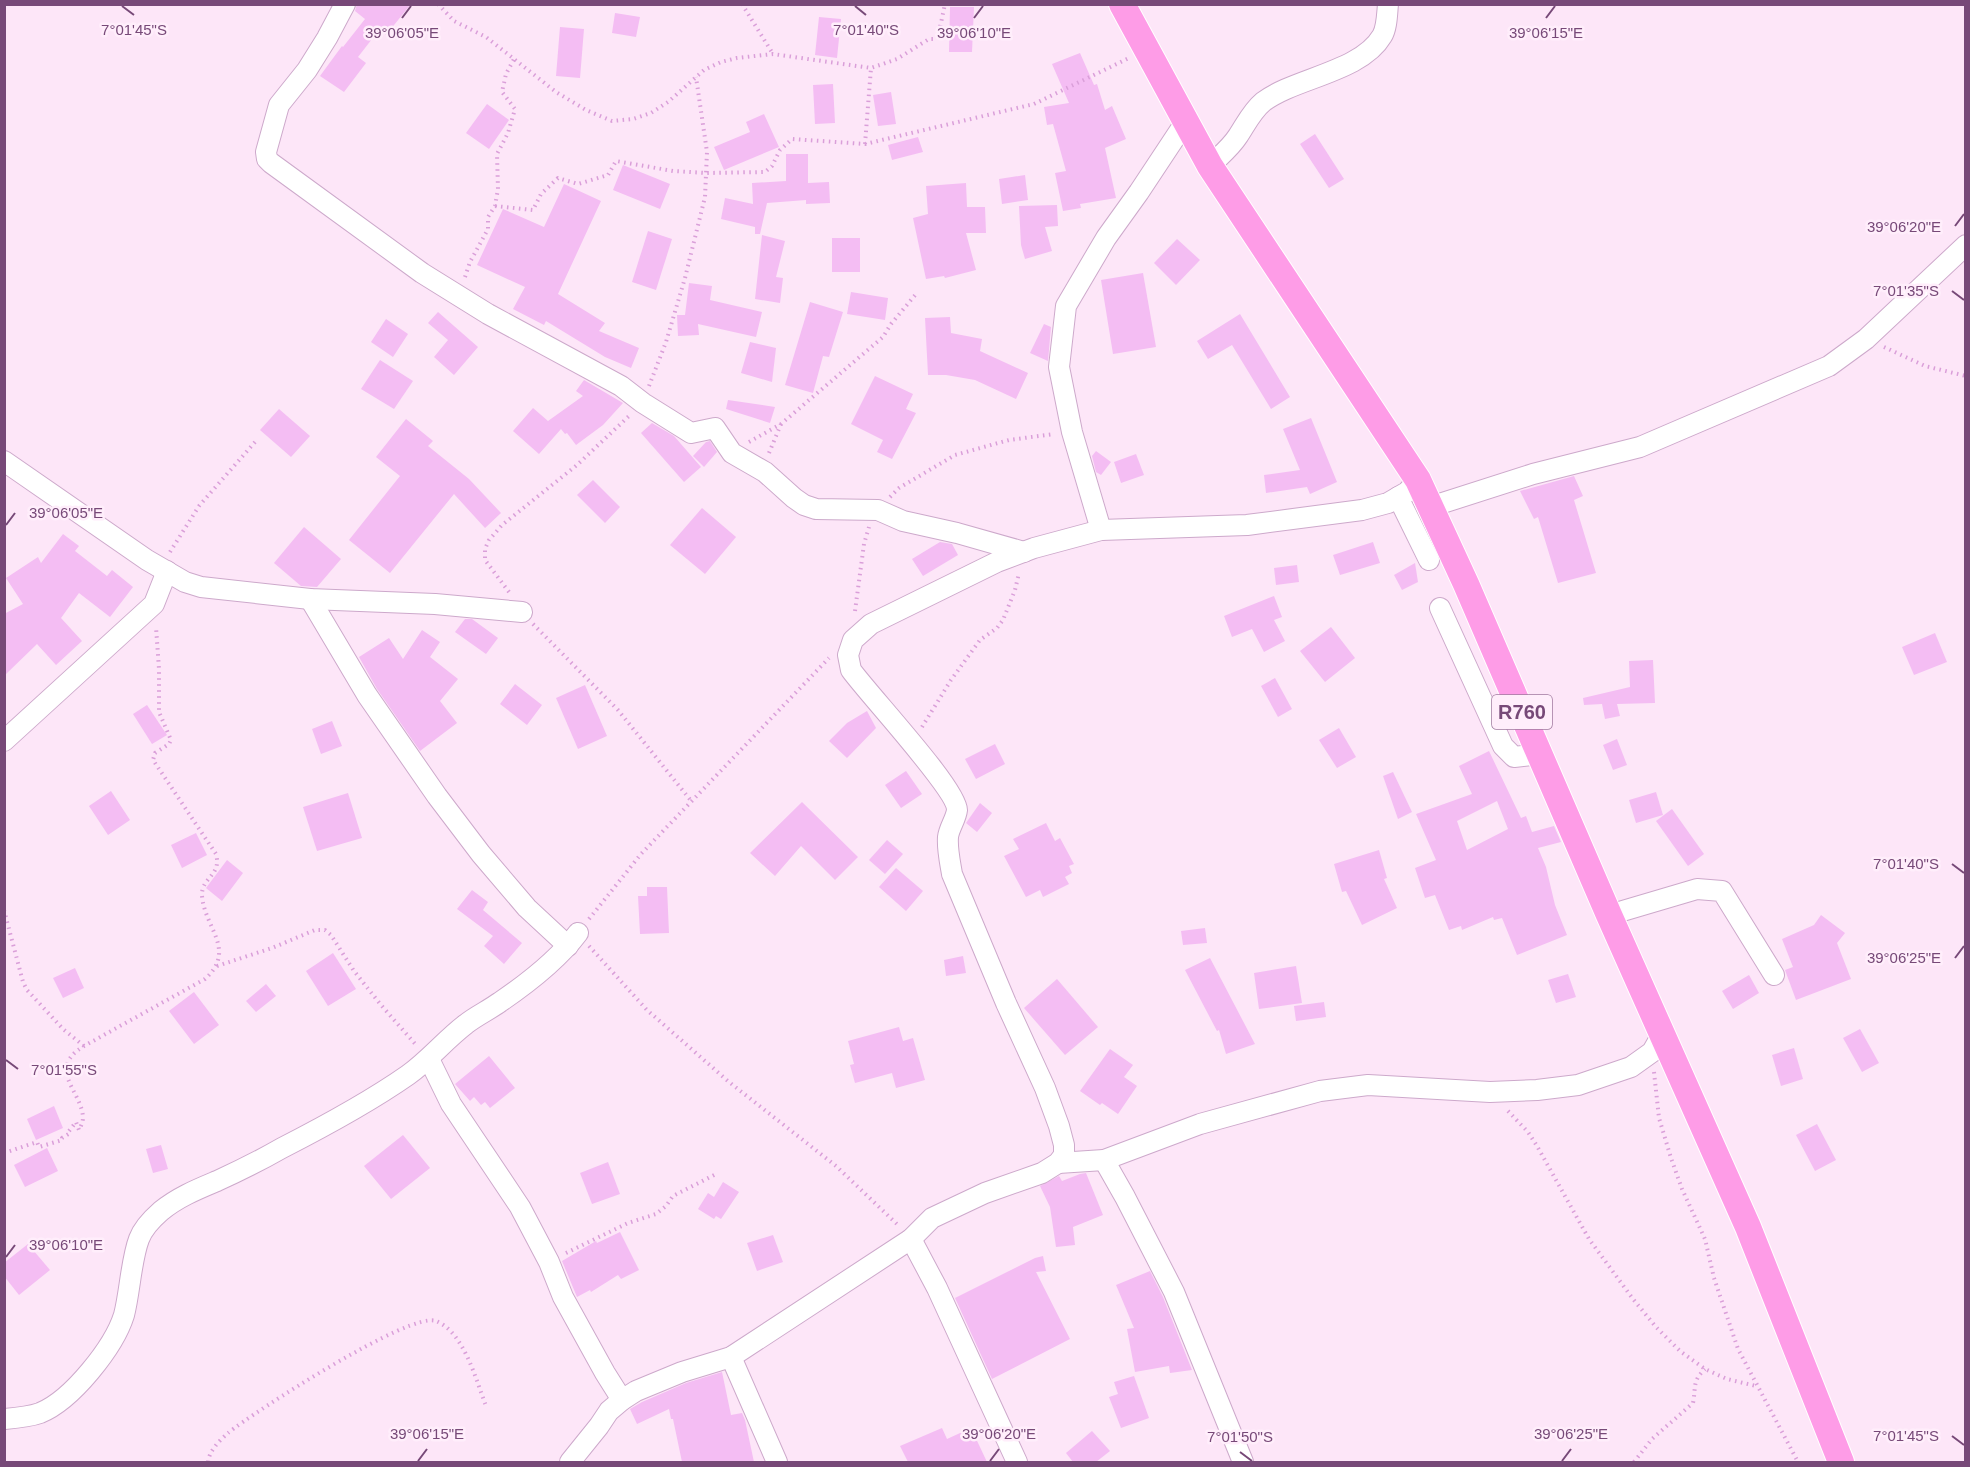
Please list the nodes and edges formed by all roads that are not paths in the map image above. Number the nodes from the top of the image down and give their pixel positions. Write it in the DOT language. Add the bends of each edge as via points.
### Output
graph roads {
  1 [pos="345,4"];
  2 [pos="1122,4"];
  3 [pos="1388,4"];
  4 [pos="1186,122"];
  5 [pos="1210,166"];
  6 [pos="1965,245"];
  7 [pos="4,461"];
  8 [pos="1418,480"];
  9 [pos="1398,497"];
  10 [pos="1430,507"];
  11 [pos="1101,530"];
  12 [pos="1024,552"];
  13 [pos="1429,560"];
  14 [pos="167,572"];
  15 [pos="310,599"];
  16 [pos="1440,608"];
  17 [pos="522,612"];
  18 [pos="4,741"];
  19 [pos="1540,754"];
  20 [pos="1609,915"];
  21 [pos="1774,975"];
  22 [pos="1655,1017"];
  23 [pos="429,1059"];
  24 [pos="1104,1160"];
  25 [pos="1058,1163"];
  26 [pos="911,1239"];
  27 [pos="731,1358"];
  28 [pos="622,1400"];
  29 [pos="4,1419"];
  30 [pos="570,1462"];
  31 [pos="777,1462"];
  32 [pos="1017,1462"];
  33 [pos="1243,1462"];
  34 [pos="1841,1462"];
  1 -- 12 [label="street" via="307,70 279,105 267,159 382,246 488,314 621,386 691,433 715,428 732,453 765,472 804,505 816,509 878,510 903,521"];
  2 -- 4 [label="main road, R760"];
  3 -- 5 [label="street" via="1383,34 1375,45 1355,60 1261,104 1237,138"];
  4 -- 5 [label="main road, R760"];
  4 -- 11 [label="street" via="1106,238 1066,306 1059,367 1072,432"];
  5 -- 8 [label="main road, R760"];
  6 -- 10 [label="street" via="1866,339 1829,366 1640,447 1533,474"];
  7 -- 14 [label="street"];
  8 -- 9 [label="street"];
  8 -- 10 [label="main road, R760"];
  9 -- 11 [label="street" via="1362,510 1247,525"];
  9 -- 13 [label="street"];
  10 -- 19 [label="main road, R760"];
  11 -- 12 [label="street"];
  12 -- 25 [label="street" via="871,624 853,640 848,656 851,670 952,795 957,810 948,836 952,874 1059,1126 1064,1155"];
  14 -- 15 [label="street" via="201,587"];
  14 -- 18 [label="street" via="154,604"];
  15 -- 17 [label="street"];
  15 -- 23 [label="street" via="367,695 436,796 527,908 573,940 545,968 466,1024"];
  16 -- 19 [label="street" via="1503,746 1514,758"];
  19 -- 20 [label="main road, R760"];
  20 -- 21 [label="street" via="1697,889 1722,891"];
  20 -- 22 [label="main road, R760"];
  22 -- 24 [label="street" via="1660,1038 1653,1052 1631,1067 1578,1084 1490,1092 1368,1085 1320,1091 1200,1124"];
  22 -- 34 [label="main road, R760" via="1748,1227"];
  23 -- 28 [label="street" via="451,1104 520,1207 563,1297"];
  23 -- 29 [label="street" via="371,1099 162,1210 139,1239 123,1317 115,1337 84,1379 41,1413"];
  24 -- 25 [label="street"];
  24 -- 33 [label="street" via="1174,1292"];
  25 -- 26 [label="street" via="1042,1173 944,1211"];
  26 -- 27 [label="street"];
  26 -- 32 [label="street"];
  27 -- 28 [label="street" via="682,1372"];
  27 -- 31 [label="street"];
  28 -- 30 [label="street"];
}
